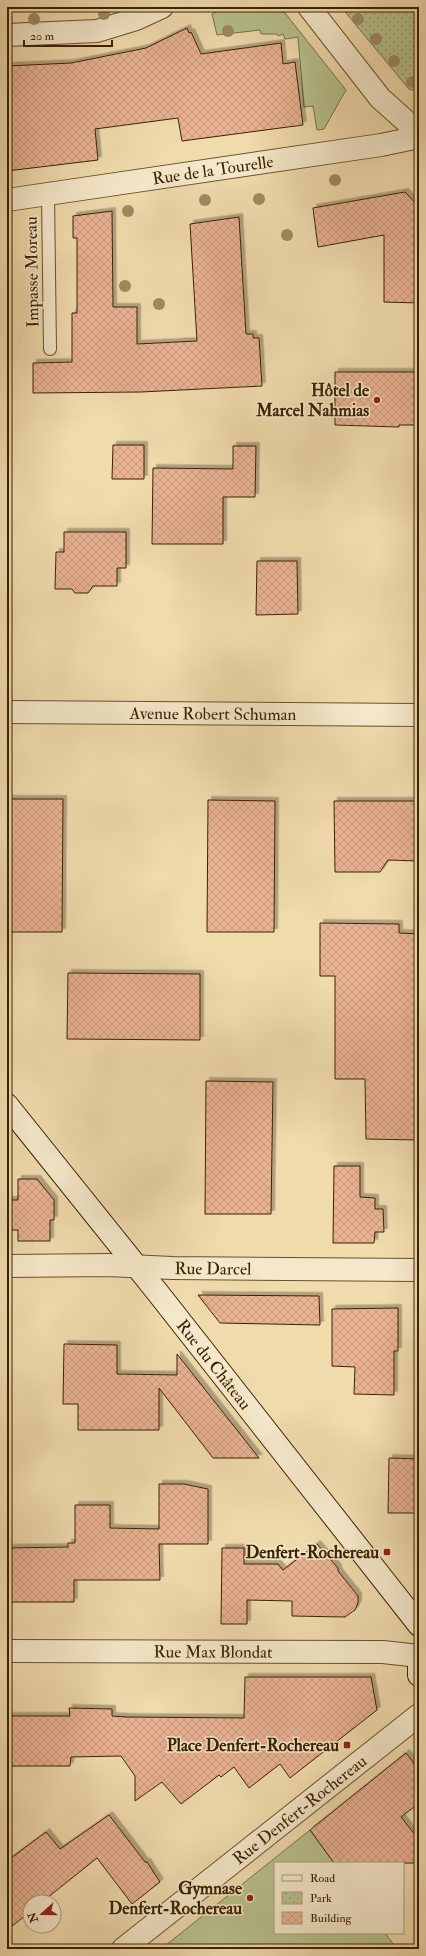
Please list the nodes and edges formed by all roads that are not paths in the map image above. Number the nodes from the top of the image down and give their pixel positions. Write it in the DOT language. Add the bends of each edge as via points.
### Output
graph roads {
  1 [pos="162,7"];
  2 [pos="309,7"];
  3 [pos="7,35"];
  4 [pos="419,133"];
  5 [pos="419,137"];
  6 [pos="48,195"];
  7 [pos="7,200"];
  8 [pos="50,349"];
  9 [pos="7,712"];
  10 [pos="419,715"];
  11 [pos="7,1105"];
  12 [pos="135,1265"];
  13 [pos="7,1266"];
  14 [pos="419,1270"];
  15 [pos="419,1625"];
  16 [pos="7,1651"];
  17 [pos="419,1656"];
  18 [pos="419,1662"];
  19 [pos="419,1675"];
  20 [pos="419,1715"];
  21 [pos="123,1949"];
  1 -- 3 [label="street" via="136,19 97,31"];
  2 -- 4 [label="street" via="380,98"];
  5 -- 6 [label="street, Rue de la Tourelle"];
  6 -- 7 [label="street, Rue de la Tourelle"];
  6 -- 8 [label="lane, Impasse Moreau"];
  9 -- 10 [label="street, Avenue Robert Schuman"];
  11 -- 12 [label="street, Rue du Château"];
  12 -- 13 [label="street, Rue Darcel"];
  12 -- 14 [label="street, Rue Darcel" via="172,1268"];
  12 -- 15 [label="street, Rue du Château"];
  16 -- 17 [label="street, Rue Max Blondat" via="383,1652"];
  18 -- 19 [label="street"];
  20 -- 21 [label="street, Rue Denfert-Rochereau"];
}
